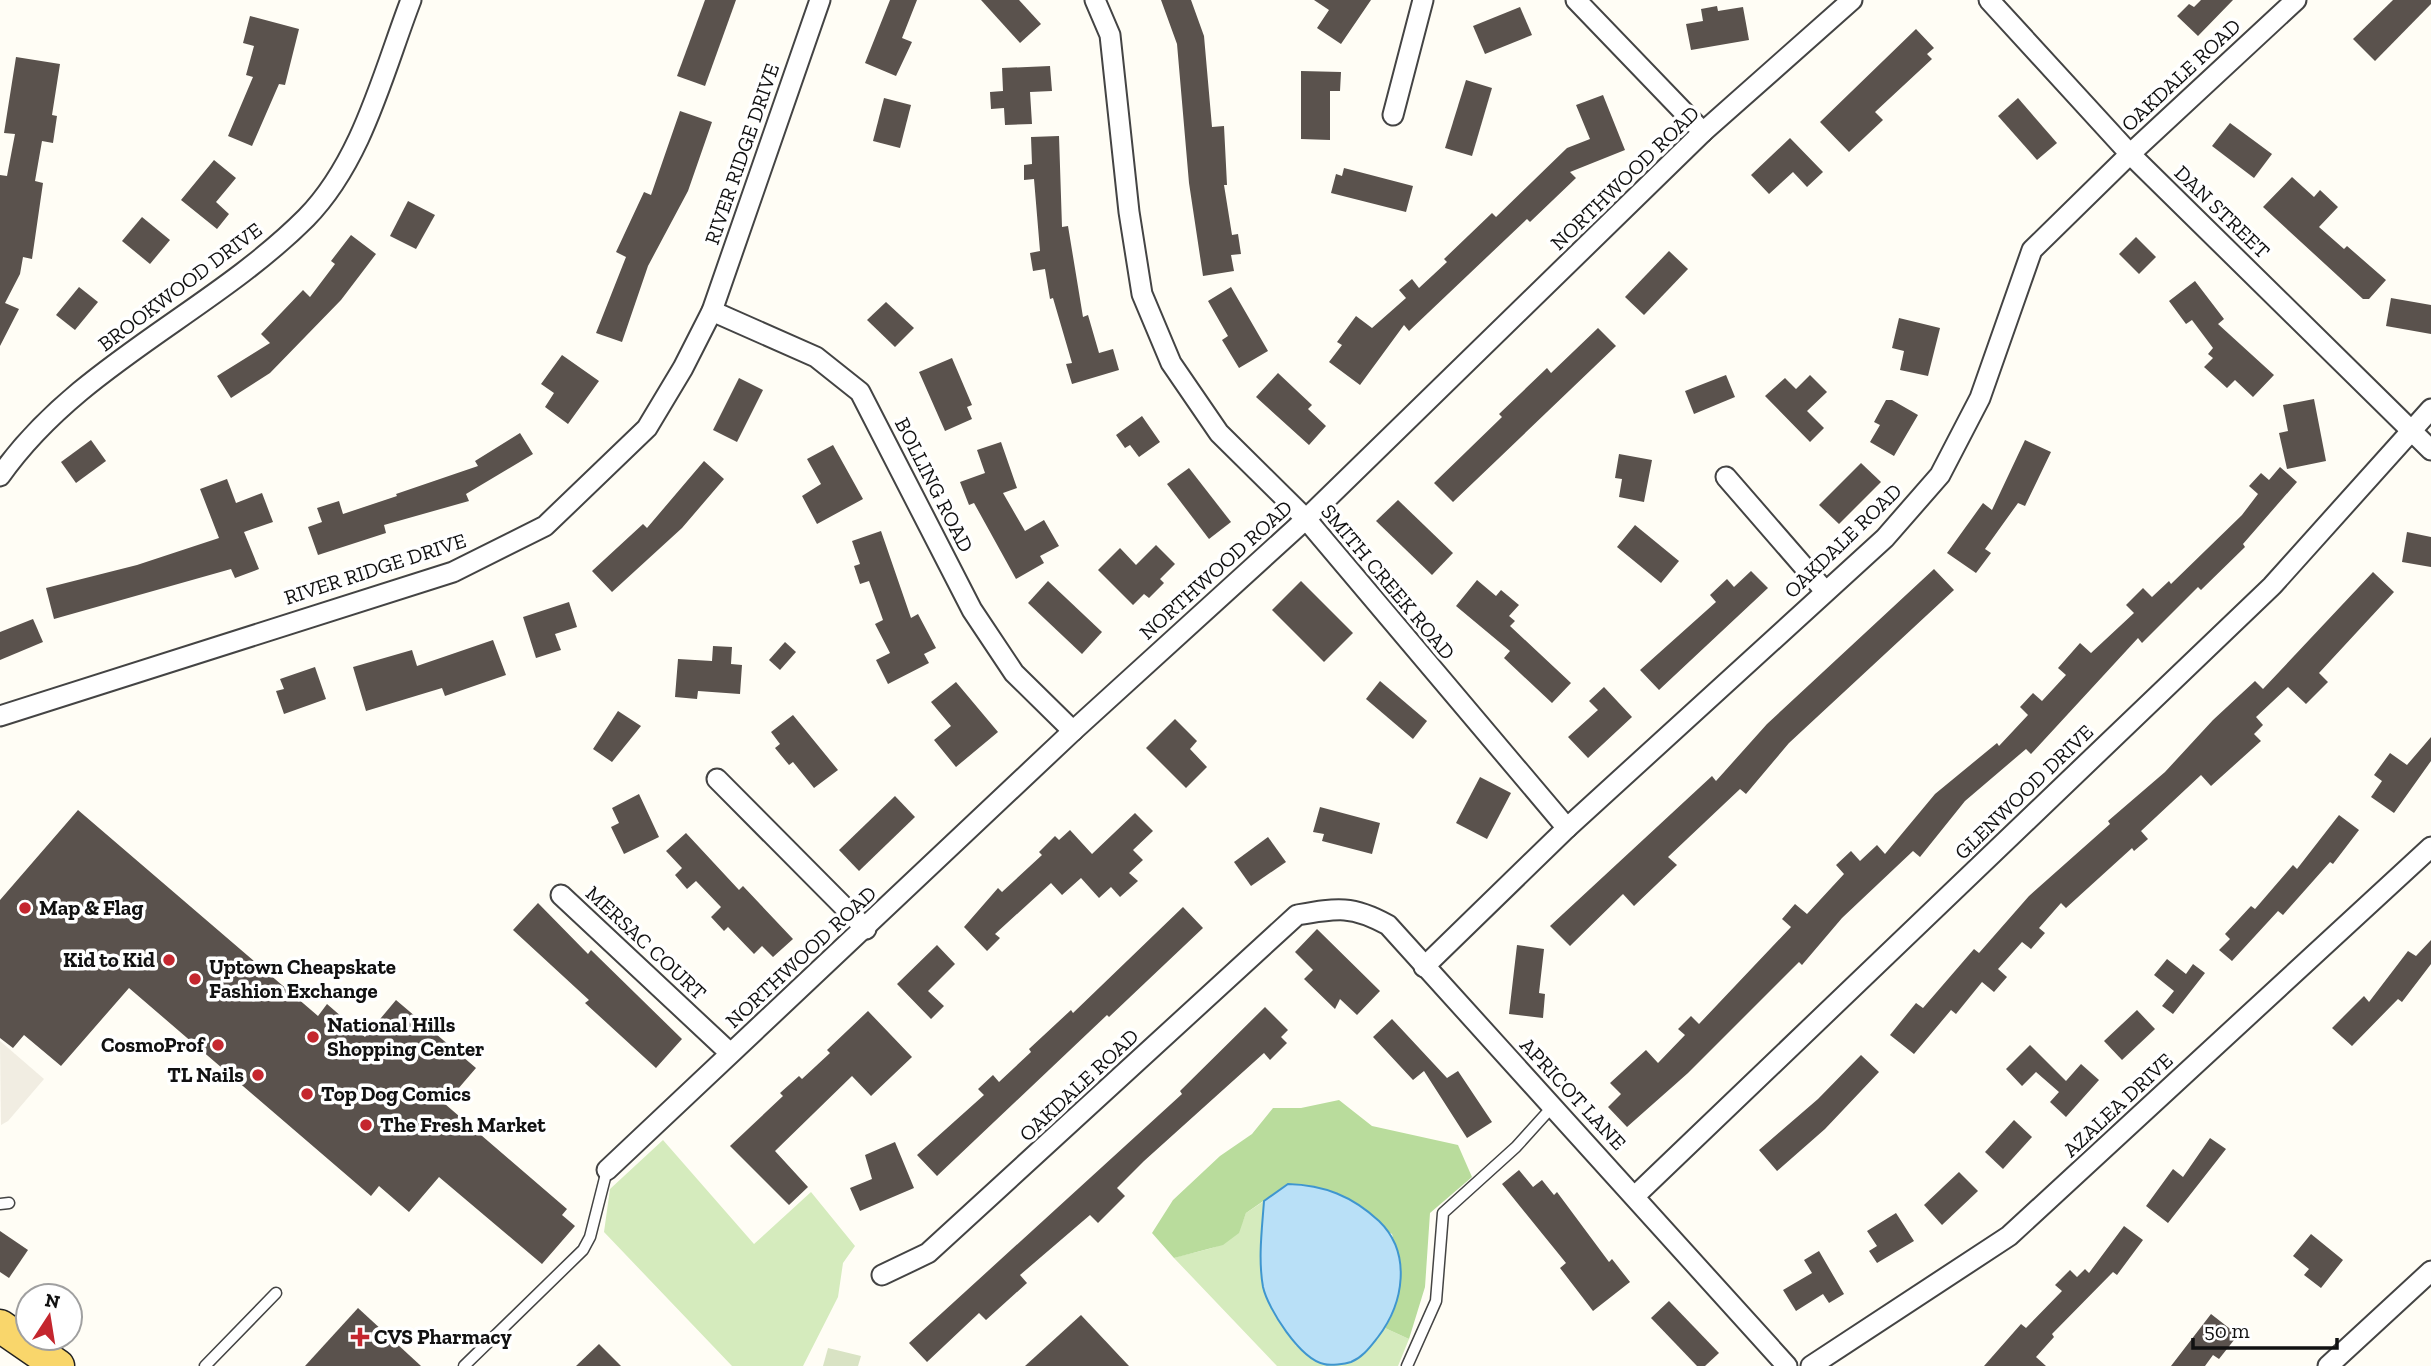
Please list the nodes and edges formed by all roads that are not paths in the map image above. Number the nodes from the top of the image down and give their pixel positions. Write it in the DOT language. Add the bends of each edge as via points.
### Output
graph roads {
  1 [pos="411,0"];
  2 [pos="820,0"];
  3 [pos="1096,0"];
  4 [pos="1423,0"];
  5 [pos="1576,0"];
  6 [pos="1852,0"];
  7 [pos="1989,0"];
  8 [pos="2296,0"];
  9 [pos="1393,115"];
  10 [pos="1703,132"];
  11 [pos="2130,154"];
  12 [pos="712,311"];
  13 [pos="2431,409"];
  14 [pos="2410,429"];
  15 [pos="2431,450"];
  16 [pos="0,476"];
  17 [pos="1726,477"];
  18 [pos="1306,519"];
  19 [pos="1825,591"];
  20 [pos="0,716"];
  21 [pos="1073,731"];
  22 [pos="717,779"];
  23 [pos="1567,828"];
  24 [pos="2431,847"];
  25 [pos="561,895"];
  26 [pos="1297,915"];
  27 [pos="866,929"];
  28 [pos="1424,967"];
  29 [pos="730,1053"];
  30 [pos="1553,1106"];
  31 [pos="607,1170"];
  32 [pos="1636,1195"];
  33 [pos="2431,1271"];
  34 [pos="882,1275"];
  35 [pos="276,1293"];
  36 [pos="0,1325"];
  37 [pos="58,1366"];
  38 [pos="205,1366"];
  39 [pos="464,1366"];
  40 [pos="1407,1366"];
  41 [pos="1787,1366"];
  42 [pos="1811,1366"];
  43 [pos="2328,1366"];
  1 -- 16 [label="street, BROOKWOOD DRIVE" via="350,158 307,216 189,314 125,355 63,404"];
  2 -- 12 [label="street, RIVER RIDGE DRIVE"];
  3 -- 18 [label="street, SMITH CREEK ROAD" via="1111,35 1142,294 1171,363 1219,433"];
  4 -- 9 [label="street"];
  5 -- 10 [label="street"];
  6 -- 10 [label="street, NORTHWOOD ROAD"];
  7 -- 11 [label="street, DAN STREET"];
  8 -- 11 [label="street, OAKDALE ROAD"];
  10 -- 18 [label="street, NORTHWOOD ROAD"];
  11 -- 14 [label="street, DAN STREET"];
  11 -- 19 [label="street, OAKDALE ROAD" via="2032,250 1980,398 1940,475 1885,538"];
  12 -- 20 [label="street, RIVER RIDGE DRIVE" via="647,428 545,526 453,572"];
  12 -- 21 [label="street, BOLLING ROAD" via="816,357 860,392 972,610 1014,673"];
  13 -- 14 [label="street, GLENWOOD DRIVE"];
  14 -- 15 [label="street, DAN STREET"];
  14 -- 32 [label="street, GLENWOOD DRIVE" via="2272,586"];
  17 -- 19 [label="street"];
  18 -- 21 [label="street, NORTHWOOD ROAD"];
  18 -- 23 [label="street, SMITH CREEK ROAD"];
  19 -- 23 [label="street, OAKDALE ROAD"];
  21 -- 27 [label="street, NORTHWOOD ROAD"];
  22 -- 27 [label="street"];
  23 -- 28 [label="street, OAKDALE ROAD"];
  24 -- 42 [label="street, AZALEA DRIVE" via="2009,1236"];
  25 -- 29 [label="street, MERSAC COURT"];
  26 -- 28 [label="street, APRICOT LANE" via="1326,909 1361,910 1388,925"];
  26 -- 34 [label="street, OAKDALE ROAD" via="928,1254"];
  27 -- 29 [label="street, NORTHWOOD ROAD"];
  28 -- 30 [label="street, APRICOT LANE"];
  29 -- 31 [label="street, NORTHWOOD ROAD"];
  30 -- 32 [label="street, APRICOT LANE"];
  30 -- 40 [label="lane" via="1516,1147 1443,1213 1436,1301"];
  31 -- 39 [label="lane" via="583,1250"];
  32 -- 41 [label="street, APRICOT LANE"];
  33 -- 43 [label="street"];
  35 -- 38 [label="lane"];
  36 -- 37 [label="main road"];
}
